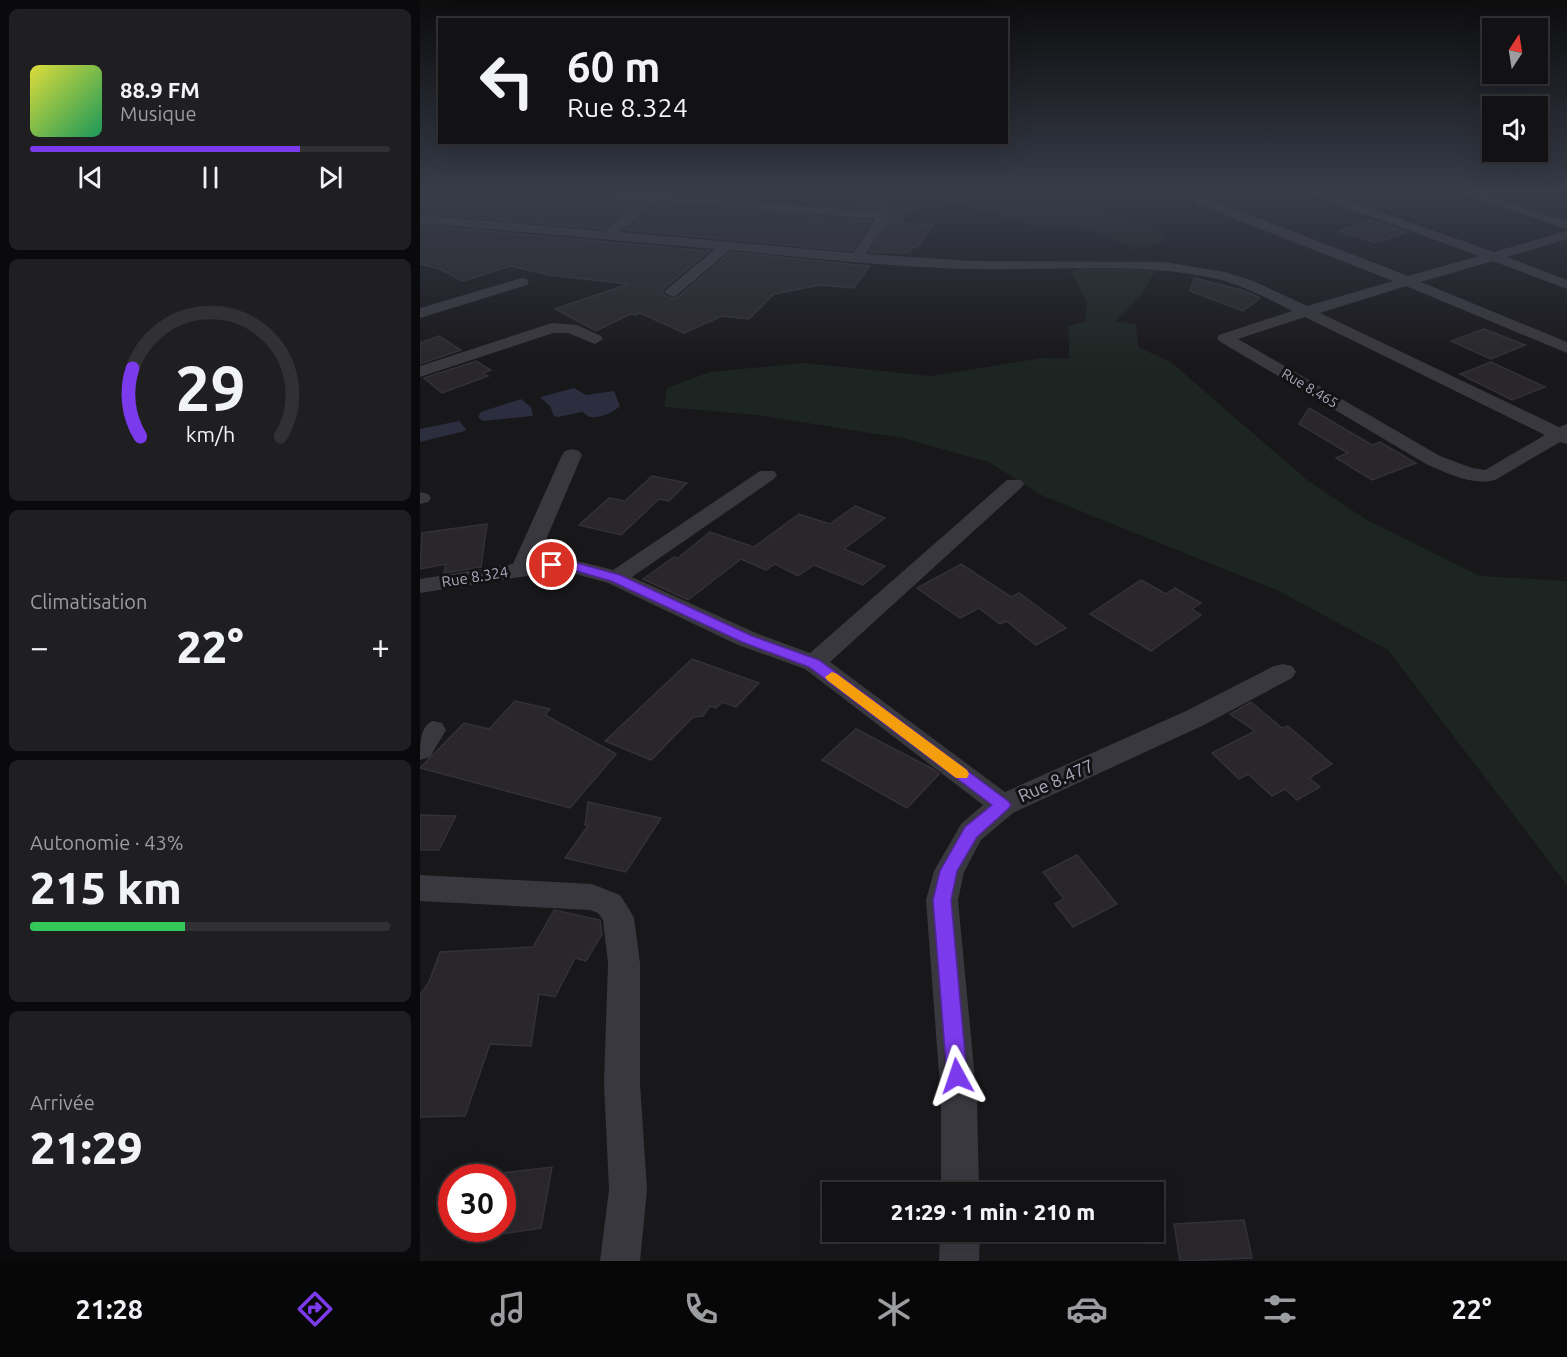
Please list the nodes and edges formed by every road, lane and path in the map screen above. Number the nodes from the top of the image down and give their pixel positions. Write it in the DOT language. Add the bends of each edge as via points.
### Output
graph roads {
  1 [pos="723,249"];
  2 [pos="769,249"];
  3 [pos="862,249"];
  4 [pos="1324,249"];
  5 [pos="1473,249"];
  6 [pos="1518,249"];
  7 [pos="1493,256"];
  8 [pos="856,257"];
  9 [pos="522,282"];
  10 [pos="1409,282"];
  11 [pos="1567,285"];
  12 [pos="672,292"];
  13 [pos="1308,312"];
  14 [pos="420,313"];
  15 [pos="595,339"];
  16 [pos="1567,348"];
  17 [pos="420,372"];
  18 [pos="1565,434"];
  19 [pos="572,455"];
  20 [pos="768,475"];
  21 [pos="1014,484"];
  22 [pos="522,569"];
  23 [pos="616,578"];
  24 [pos="420,586"];
  25 [pos="814,663"];
  26 [pos="1283,672"];
  27 [pos="1003,805"];
  28 [pos="420,888"];
  29 [pos="960,1182"];
  30 [pos="960,1242"];
  31 [pos="620,1261"];
  32 [pos="959,1261"];
  1 -- 12 [label="street"];
  2 -- 8 [label="street"];
  3 -- 8 [label="street"];
  4 -- 10 [label="street"];
  5 -- 7 [label="street"];
  6 -- 7 [label="street, Rue 8.465"];
  7 -- 10 [label="street, Rue 8.465"];
  7 -- 11 [label="street"];
  8 -- 13 [label="street" via="970,265 1193,269 1248,284"];
  9 -- 14 [label="street"];
  10 -- 13 [label="street, Rue 8.465"];
  10 -- 16 [label="street"];
  13 -- 18 [label="street"];
  13 -- 18 [label="street, Rue 8.465" via="1225,338 1433,460 1468,474 1488,476"];
  15 -- 17 [label="street" via="571,328 552,328"];
  19 -- 22 [label="street"];
  20 -- 23 [label="street"];
  21 -- 25 [label="street"];
  22 -- 23 [label="street, Rue 8.324" via="573,566"];
  22 -- 24 [label="street, Rue 8.324"];
  23 -- 25 [label="street, Rue 8.324" via="747,639"];
  25 -- 27 [label="street, Rue 8.324"];
  26 -- 27 [label="street, Rue 8.477" via="1195,718"];
  27 -- 29 [label="street, Rue 8.477" via="971,832 949,871 942,900 959,1100"];
  28 -- 31 [label="street" via="592,897 609,904 618,918 624,963 622,1083 628,1190"];
  30 -- 32 [label="street"];
}
